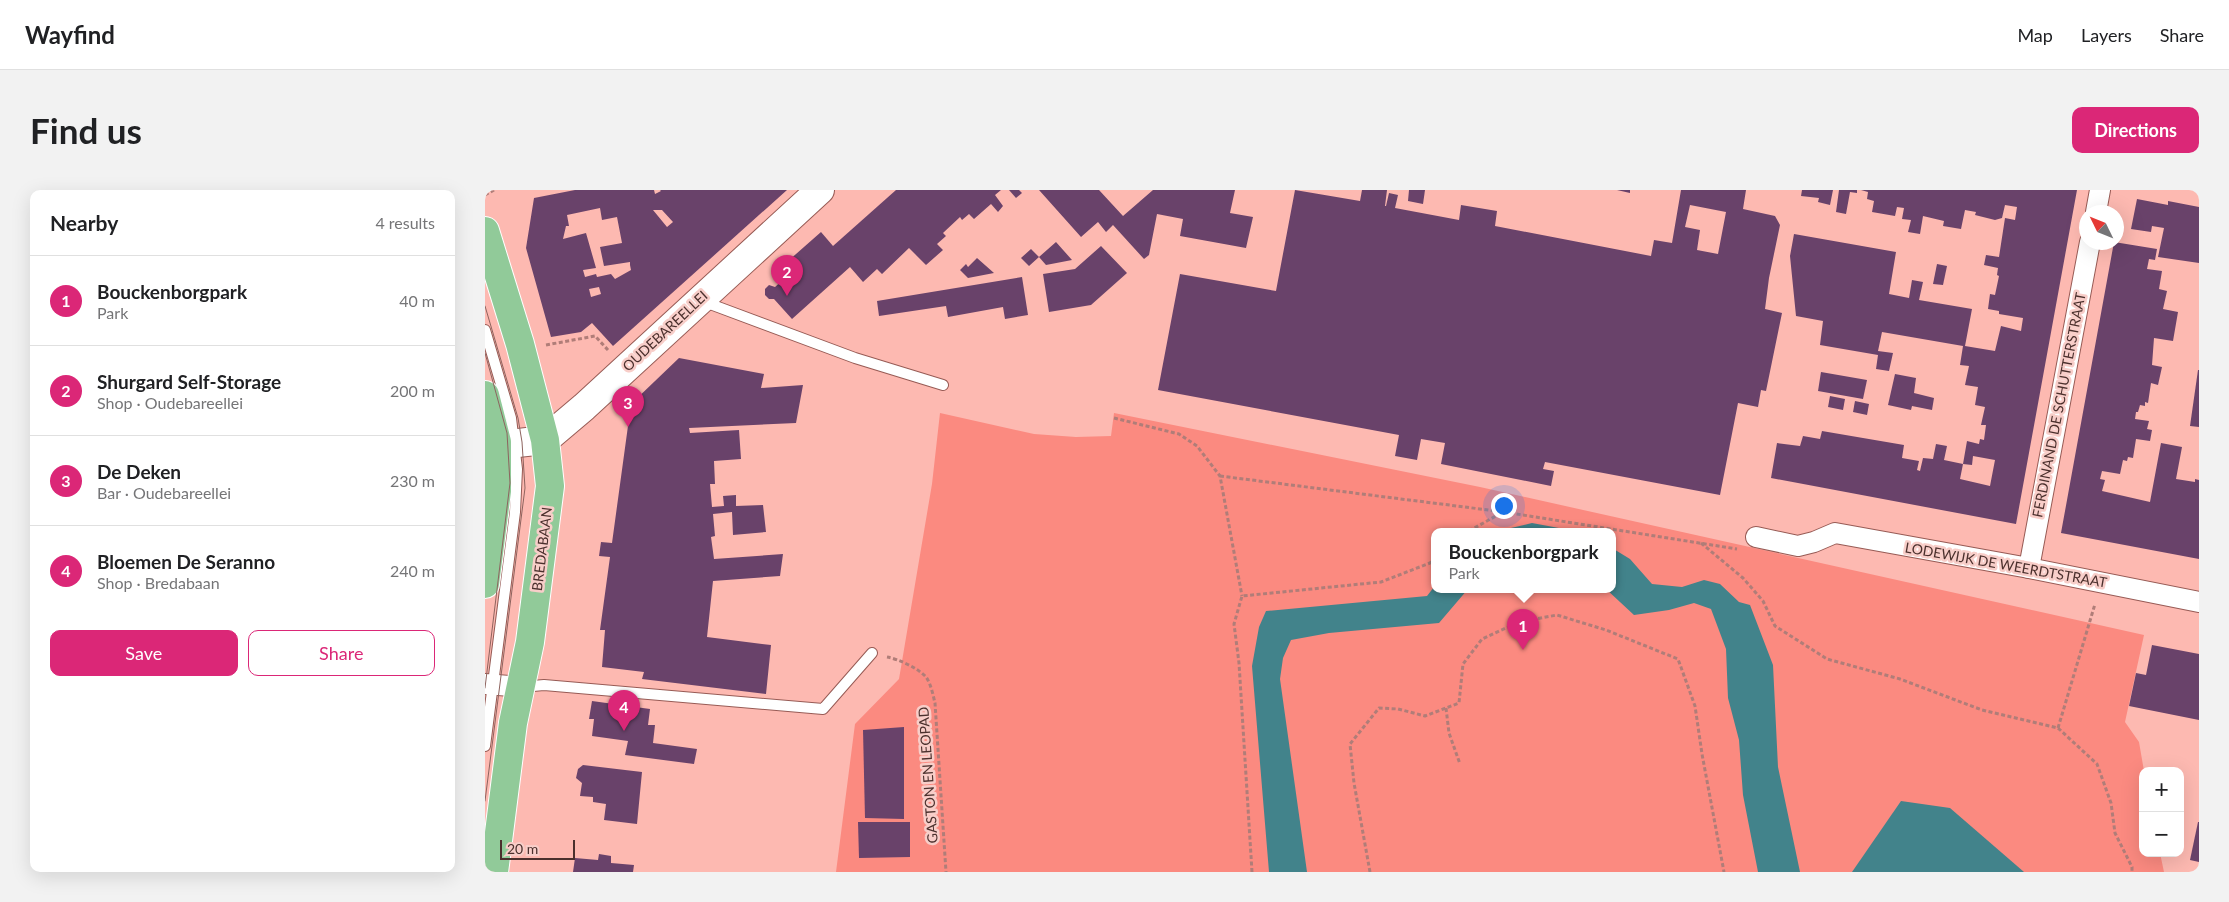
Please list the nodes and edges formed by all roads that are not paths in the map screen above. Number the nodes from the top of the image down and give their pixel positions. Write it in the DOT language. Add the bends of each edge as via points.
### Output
graph roads {
  1 [pos="821,190"];
  2 [pos="2100,190"];
  3 [pos="2097,205"];
  4 [pos="485,231"];
  5 [pos="2089,250"];
  6 [pos="698,300"];
  7 [pos="485,330"];
  8 [pos="943,385"];
  9 [pos="485,395"];
  10 [pos="545,440"];
  11 [pos="506,443"];
  12 [pos="1755,537"];
  13 [pos="2029,568"];
  14 [pos="485,584"];
  15 [pos="2199,602"];
  16 [pos="872,653"];
  17 [pos="489,685"];
  18 [pos="521,687"];
  19 [pos="485,746"];
  20 [pos="494,872"];
  1 -- 6 [label="main road, OUDEBAREELLEI"];
  2 -- 3 [label="street"];
  4 -- 10 [label="main road, BREDABAAN"];
  5 -- 13 [label="street, FERDINAND DE SCHUTTERSTRAAT"];
  6 -- 8 [label="lane" via="855,358"];
  6 -- 10 [label="main road, OUDEBAREELLEI"];
  7 -- 11 [label="lane" via="511,418"];
  9 -- 11 [label="main road"];
  10 -- 11 [label="main road"];
  10 -- 18 [label="main road, BREDABAAN" via="550,486"];
  11 -- 14 [label="main road"];
  11 -- 17 [label="lane" via="517,469 515,512"];
  12 -- 13 [label="street, LODEWIJK DE WEERDTSTRAAT" via="1798,546 1835,532"];
  13 -- 15 [label="street, LODEWIJK DE WEERDTSTRAAT"];
  16 -- 18 [label="lane" via="823,709 544,685"];
  17 -- 18 [label="street"];
  17 -- 19 [label="lane"];
  18 -- 20 [label="main road, BREDABAAN" via="513,723"];
}
